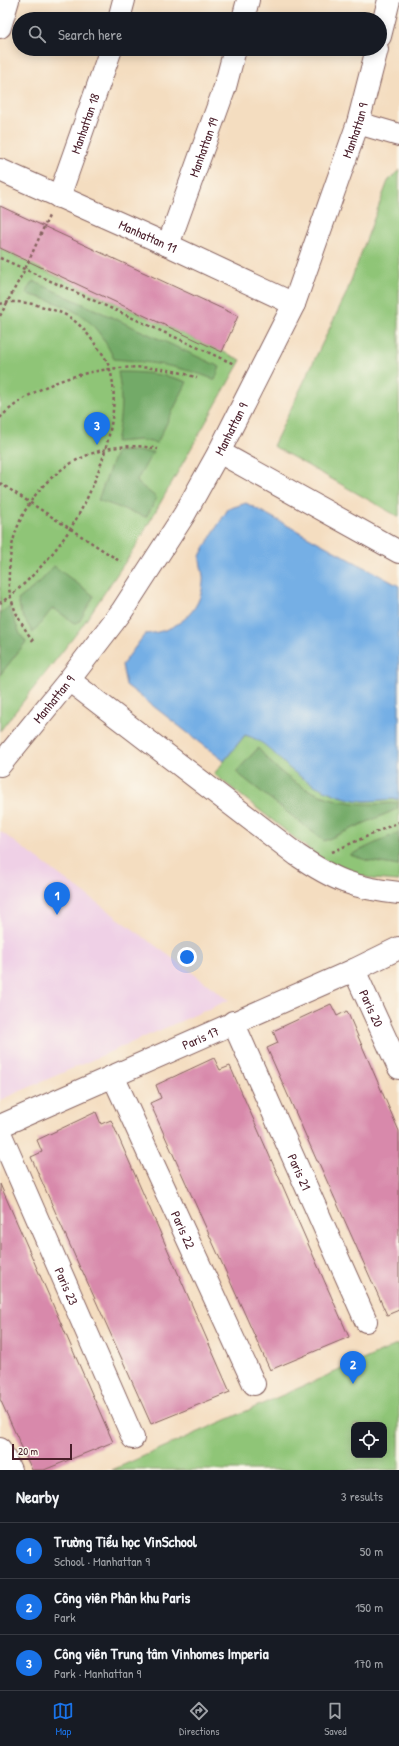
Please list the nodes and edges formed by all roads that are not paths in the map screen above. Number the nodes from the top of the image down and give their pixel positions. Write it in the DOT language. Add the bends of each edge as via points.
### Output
graph roads {
  1 [pos="8,0"];
  2 [pos="124,0"];
  3 [pos="248,0"];
  4 [pos="389,0"];
  5 [pos="121,12"];
  6 [pos="245,12"];
  7 [pos="386,12"];
  8 [pos="0,27"];
  9 [pos="108,56"];
  10 [pos="233,56"];
  11 [pos="375,56"];
  12 [pos="358,123"];
  13 [pos="399,135"];
  14 [pos="0,170"];
  15 [pos="54,206"];
  16 [pos="168,245"];
  17 [pos="294,304"];
  18 [pos="219,452"];
  19 [pos="399,552"];
  20 [pos="69,680"];
  21 [pos="0,765"];
  22 [pos="399,893"];
  23 [pos="399,948"];
  24 [pos="354,970"];
  25 [pos="234,1022"];
  26 [pos="399,1068"];
  27 [pos="113,1076"];
  28 [pos="0,1126"];
  29 [pos="0,1133"];
  30 [pos="366,1321"];
  31 [pos="254,1384"];
  32 [pos="133,1438"];
  33 [pos="0,1448"];
  34 [pos="10,1470"];
  1 -- 8 [label="main road"];
  2 -- 5 [label="main road"];
  3 -- 6 [label="main road"];
  4 -- 7 [label="main road"];
  9 -- 15 [label="main road, Manhattan 18"];
  10 -- 16 [label="main road, Manhattan 19" via="225,88"];
  11 -- 12 [label="main road, Manhattan 9"];
  12 -- 13 [label="main road"];
  12 -- 17 [label="main road, Manhattan 9"];
  14 -- 15 [label="main road, Manhattan 11"];
  15 -- 16 [label="main road, Manhattan 11"];
  16 -- 17 [label="main road, Manhattan 11"];
  17 -- 18 [label="main road, Manhattan 9"];
  18 -- 19 [label="main road"];
  18 -- 20 [label="main road, Manhattan 9" via="184,515 122,611"];
  20 -- 21 [label="main road, Manhattan 9"];
  20 -- 22 [label="main road" via="322,872 345,883"];
  23 -- 24 [label="main road, Paris 17"];
  24 -- 25 [label="main road, Paris 17"];
  24 -- 26 [label="main road, Paris 20"];
  25 -- 27 [label="main road, Paris 17"];
  25 -- 30 [label="main road, Paris 21"];
  27 -- 28 [label="main road, Paris 17"];
  27 -- 31 [label="main road, Paris 22"];
  29 -- 32 [label="main road, Paris 23"];
  33 -- 34 [label="main road"];
}
